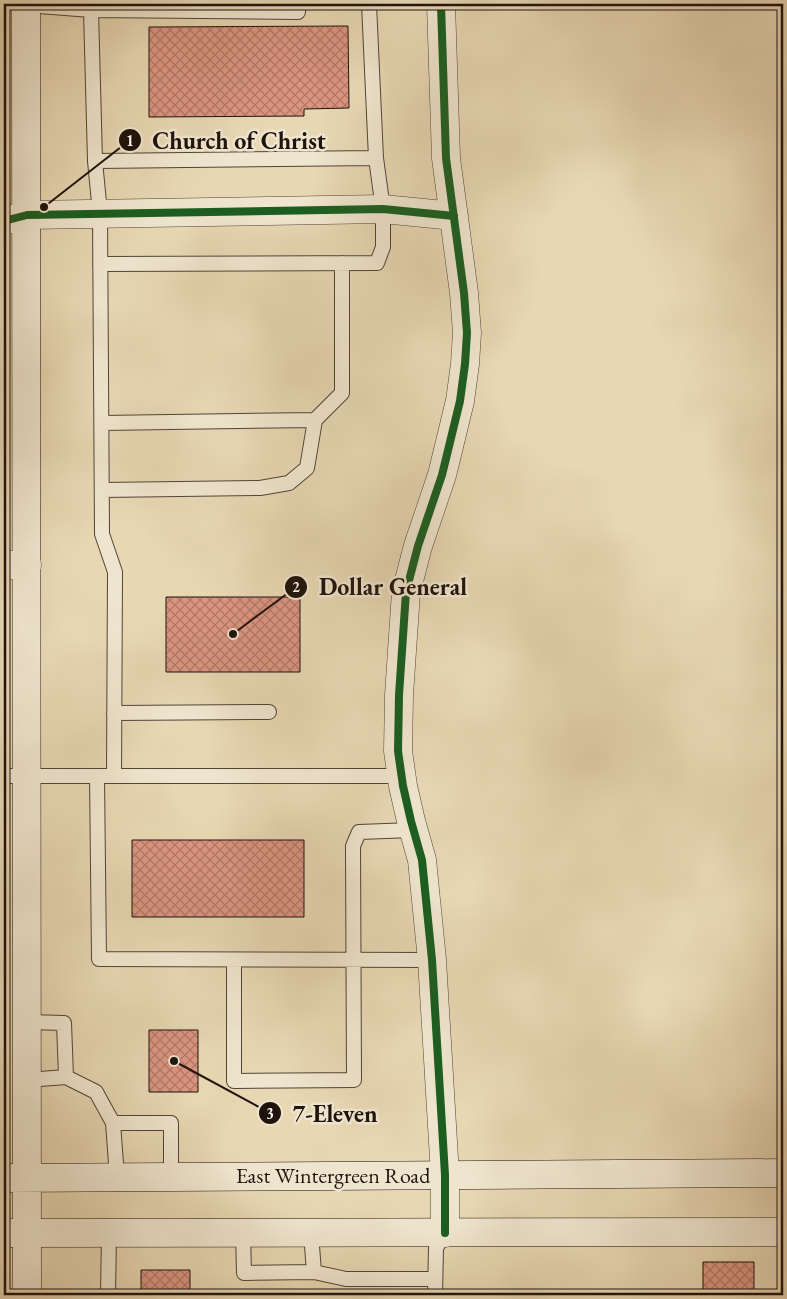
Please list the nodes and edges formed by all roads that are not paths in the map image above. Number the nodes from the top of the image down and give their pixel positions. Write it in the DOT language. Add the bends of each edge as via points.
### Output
graph roads {
  1 [pos="26,4"];
  2 [pos="298,4"];
  3 [pos="369,4"];
  4 [pos="441,4"];
  5 [pos="91,7"];
  6 [pos="376,158"];
  7 [pos="95,161"];
  8 [pos="383,209"];
  9 [pos="100,213"];
  10 [pos="454,216"];
  11 [pos="15,218"];
  12 [pos="100,264"];
  13 [pos="342,264"];
  14 [pos="315,420"];
  15 [pos="102,423"];
  16 [pos="102,490"];
  17 [pos="15,565"];
  18 [pos="269,712"];
  19 [pos="114,713"];
  20 [pos="97,776"];
  21 [pos="114,776"];
  22 [pos="402,776"];
  23 [pos="15,777"];
  24 [pos="413,830"];
  25 [pos="234,960"];
  26 [pos="354,960"];
  27 [pos="432,960"];
  28 [pos="27,1022"];
  29 [pos="66,1077"];
  30 [pos="27,1080"];
  31 [pos="113,1123"];
  32 [pos="783,1173"];
  33 [pos="445,1175"];
  34 [pos="171,1176"];
  35 [pos="16,1177"];
  36 [pos="117,1177"];
  37 [pos="783,1232"];
  38 [pos="15,1233"];
  39 [pos="311,1233"];
  40 [pos="445,1233"];
  41 [pos="109,1234"];
  42 [pos="243,1234"];
  43 [pos="314,1272"];
  44 [pos="435,1279"];
  45 [pos="27,1295"];
  46 [pos="108,1295"];
  47 [pos="435,1295"];
  1 -- 5 [label="lane"];
  1 -- 11 [label="main road"];
  2 -- 5 [label="lane" via="298,12"];
  3 -- 6 [label="lane"];
  4 -- 10 [label="main road" via="446,158"];
  5 -- 7 [label="lane"];
  6 -- 7 [label="lane"];
  6 -- 8 [label="lane"];
  7 -- 9 [label="lane"];
  8 -- 9 [label="main road"];
  8 -- 10 [label="main road"];
  8 -- 13 [label="lane" via="383,247 377,264"];
  9 -- 11 [label="main road"];
  9 -- 12 [label="lane"];
  10 -- 22 [label="main road" via="467,333 465,364 460,401 442,475 406,592 398,751"];
  11 -- 17 [label="main road"];
  12 -- 13 [label="lane"];
  12 -- 15 [label="lane"];
  13 -- 14 [label="lane" via="342,393"];
  14 -- 15 [label="lane"];
  14 -- 16 [label="lane" via="307,468 289,483 260,488"];
  15 -- 16 [label="lane"];
  16 -- 19 [label="lane" via="102,534 115,572"];
  17 -- 23 [label="main road"];
  18 -- 19 [label="lane"];
  19 -- 21 [label="lane"];
  20 -- 21 [label="lane"];
  20 -- 23 [label="lane"];
  20 -- 25 [label="lane" via="99,959"];
  21 -- 22 [label="lane"];
  22 -- 24 [label="main road"];
  23 -- 28 [label="main road"];
  24 -- 26 [label="lane" via="359,832 353,846"];
  24 -- 27 [label="main road" via="422,860"];
  25 -- 26 [label="lane"];
  25 -- 26 [label="lane" via="234,1081 354,1080"];
  26 -- 27 [label="lane"];
  27 -- 33 [label="main road"];
  28 -- 29 [label="lane" via="64,1023"];
  28 -- 30 [label="main road"];
  29 -- 30 [label="lane"];
  29 -- 31 [label="lane" via="96,1092"];
  30 -- 35 [label="main road"];
  31 -- 34 [label="lane" via="171,1123"];
  31 -- 36 [label="lane"];
  32 -- 33 [label="main road, East Wintergreen Road"];
  33 -- 34 [label="main road, East Wintergreen Road"];
  33 -- 40 [label="main road"];
  34 -- 36 [label="main road, East Wintergreen Road"];
  35 -- 36 [label="main road, East Wintergreen Road"];
  35 -- 38 [label="main road"];
  37 -- 40 [label="main road"];
  38 -- 41 [label="main road"];
  38 -- 45 [label="main road"];
  39 -- 40 [label="main road"];
  39 -- 42 [label="main road"];
  39 -- 43 [label="lane"];
  40 -- 44 [label="lane" via="436,1248"];
  41 -- 42 [label="main road"];
  41 -- 46 [label="lane"];
  42 -- 43 [label="lane" via="244,1273"];
  43 -- 44 [label="lane" via="346,1279"];
  44 -- 47 [label="lane"];
}
